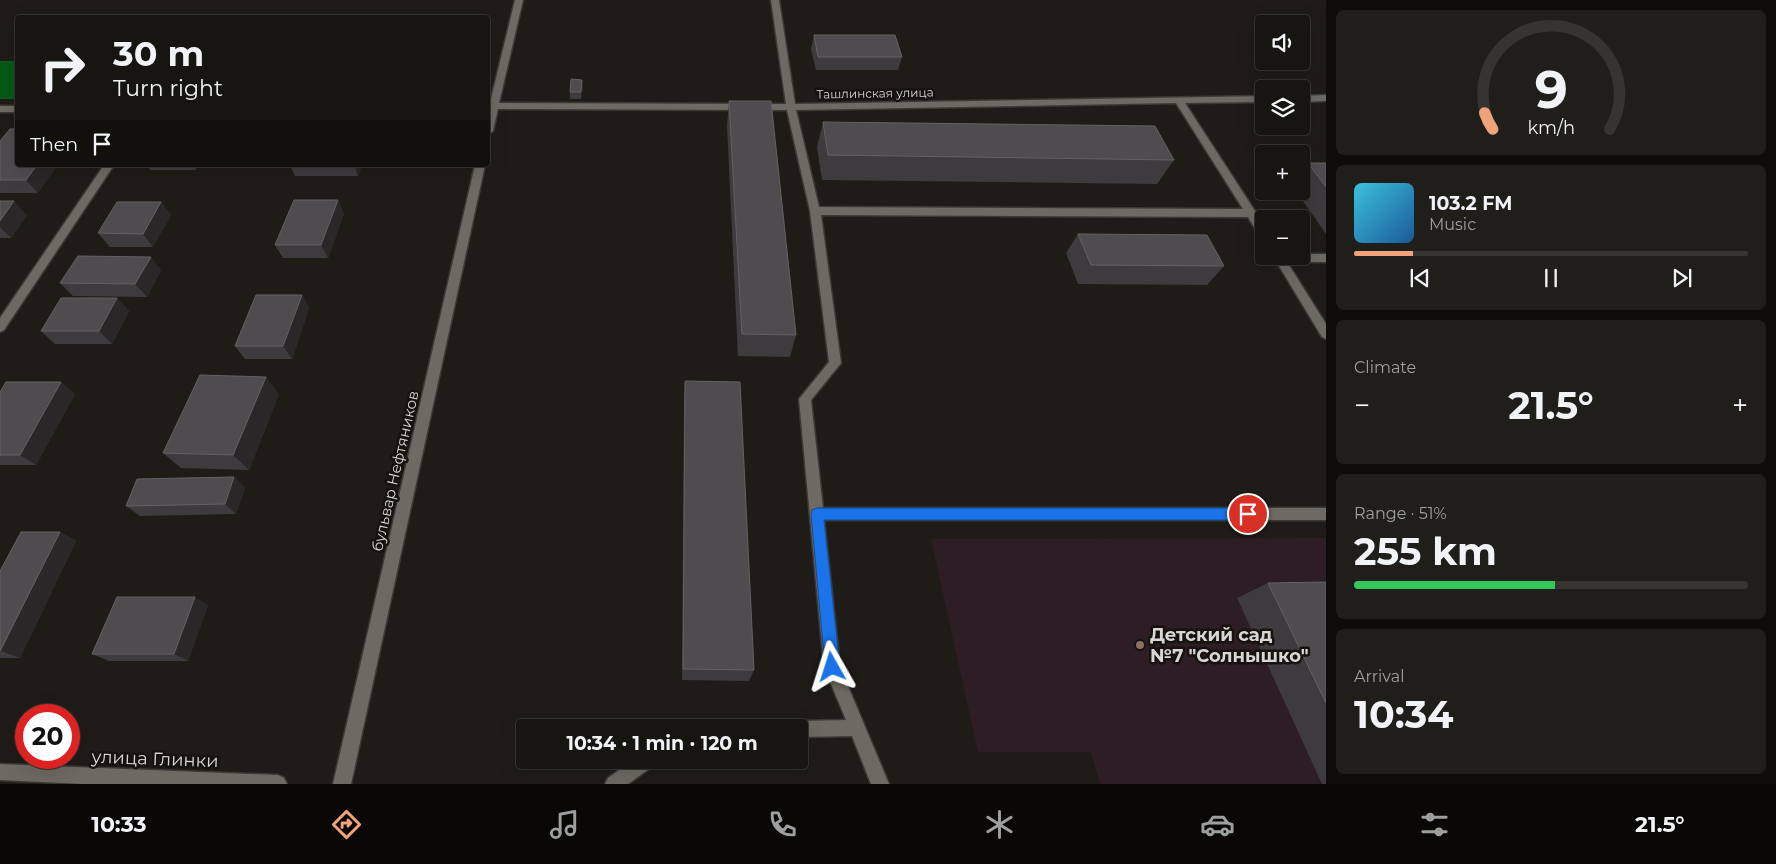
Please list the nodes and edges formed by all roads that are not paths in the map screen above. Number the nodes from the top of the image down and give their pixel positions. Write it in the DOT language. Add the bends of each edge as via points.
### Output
graph roads {
  1 [pos="519,0"];
  2 [pos="775,0"];
  3 [pos="1326,98"];
  4 [pos="1255,99"];
  5 [pos="1310,99"];
  6 [pos="1179,101"];
  7 [pos="490,106"];
  8 [pos="791,107"];
  9 [pos="0,109"];
  10 [pos="15,109"];
  11 [pos="108,167"];
  12 [pos="480,167"];
  13 [pos="815,211"];
  14 [pos="1251,213"];
  15 [pos="1255,219"];
  16 [pos="1310,258"];
  17 [pos="1326,258"];
  18 [pos="1284,265"];
  19 [pos="0,328"];
  20 [pos="1326,334"];
  21 [pos="817,514"];
  22 [pos="1326,514"];
  23 [pos="808,728"];
  24 [pos="858,728"];
  25 [pos="635,769"];
  26 [pos="0,772"];
  27 [pos="278,784"];
  28 [pos="342,784"];
  29 [pos="614,784"];
  30 [pos="880,784"];
  1 -- 7 [label="street"];
  2 -- 8 [label="street"];
  3 -- 5 [label="street"];
  4 -- 6 [label="street, Ташлинская улица"];
  6 -- 8 [label="street, Ташлинская улица"];
  6 -- 14 [label="street"];
  7 -- 8 [label="street, Ташлинская улица"];
  8 -- 13 [label="street"];
  9 -- 10 [label="street"];
  11 -- 19 [label="street"];
  12 -- 28 [label="street, бульвар Нефтяников"];
  13 -- 14 [label="street"];
  13 -- 21 [label="street" via="835,363 805,399"];
  14 -- 15 [label="street"];
  16 -- 17 [label="street"];
  18 -- 20 [label="street"];
  21 -- 22 [label="street"];
  21 -- 24 [label="street" via="832,667"];
  23 -- 24 [label="street"];
  24 -- 30 [label="street"];
  25 -- 29 [label="street"];
  26 -- 27 [label="street, улица Глинки"];
}
